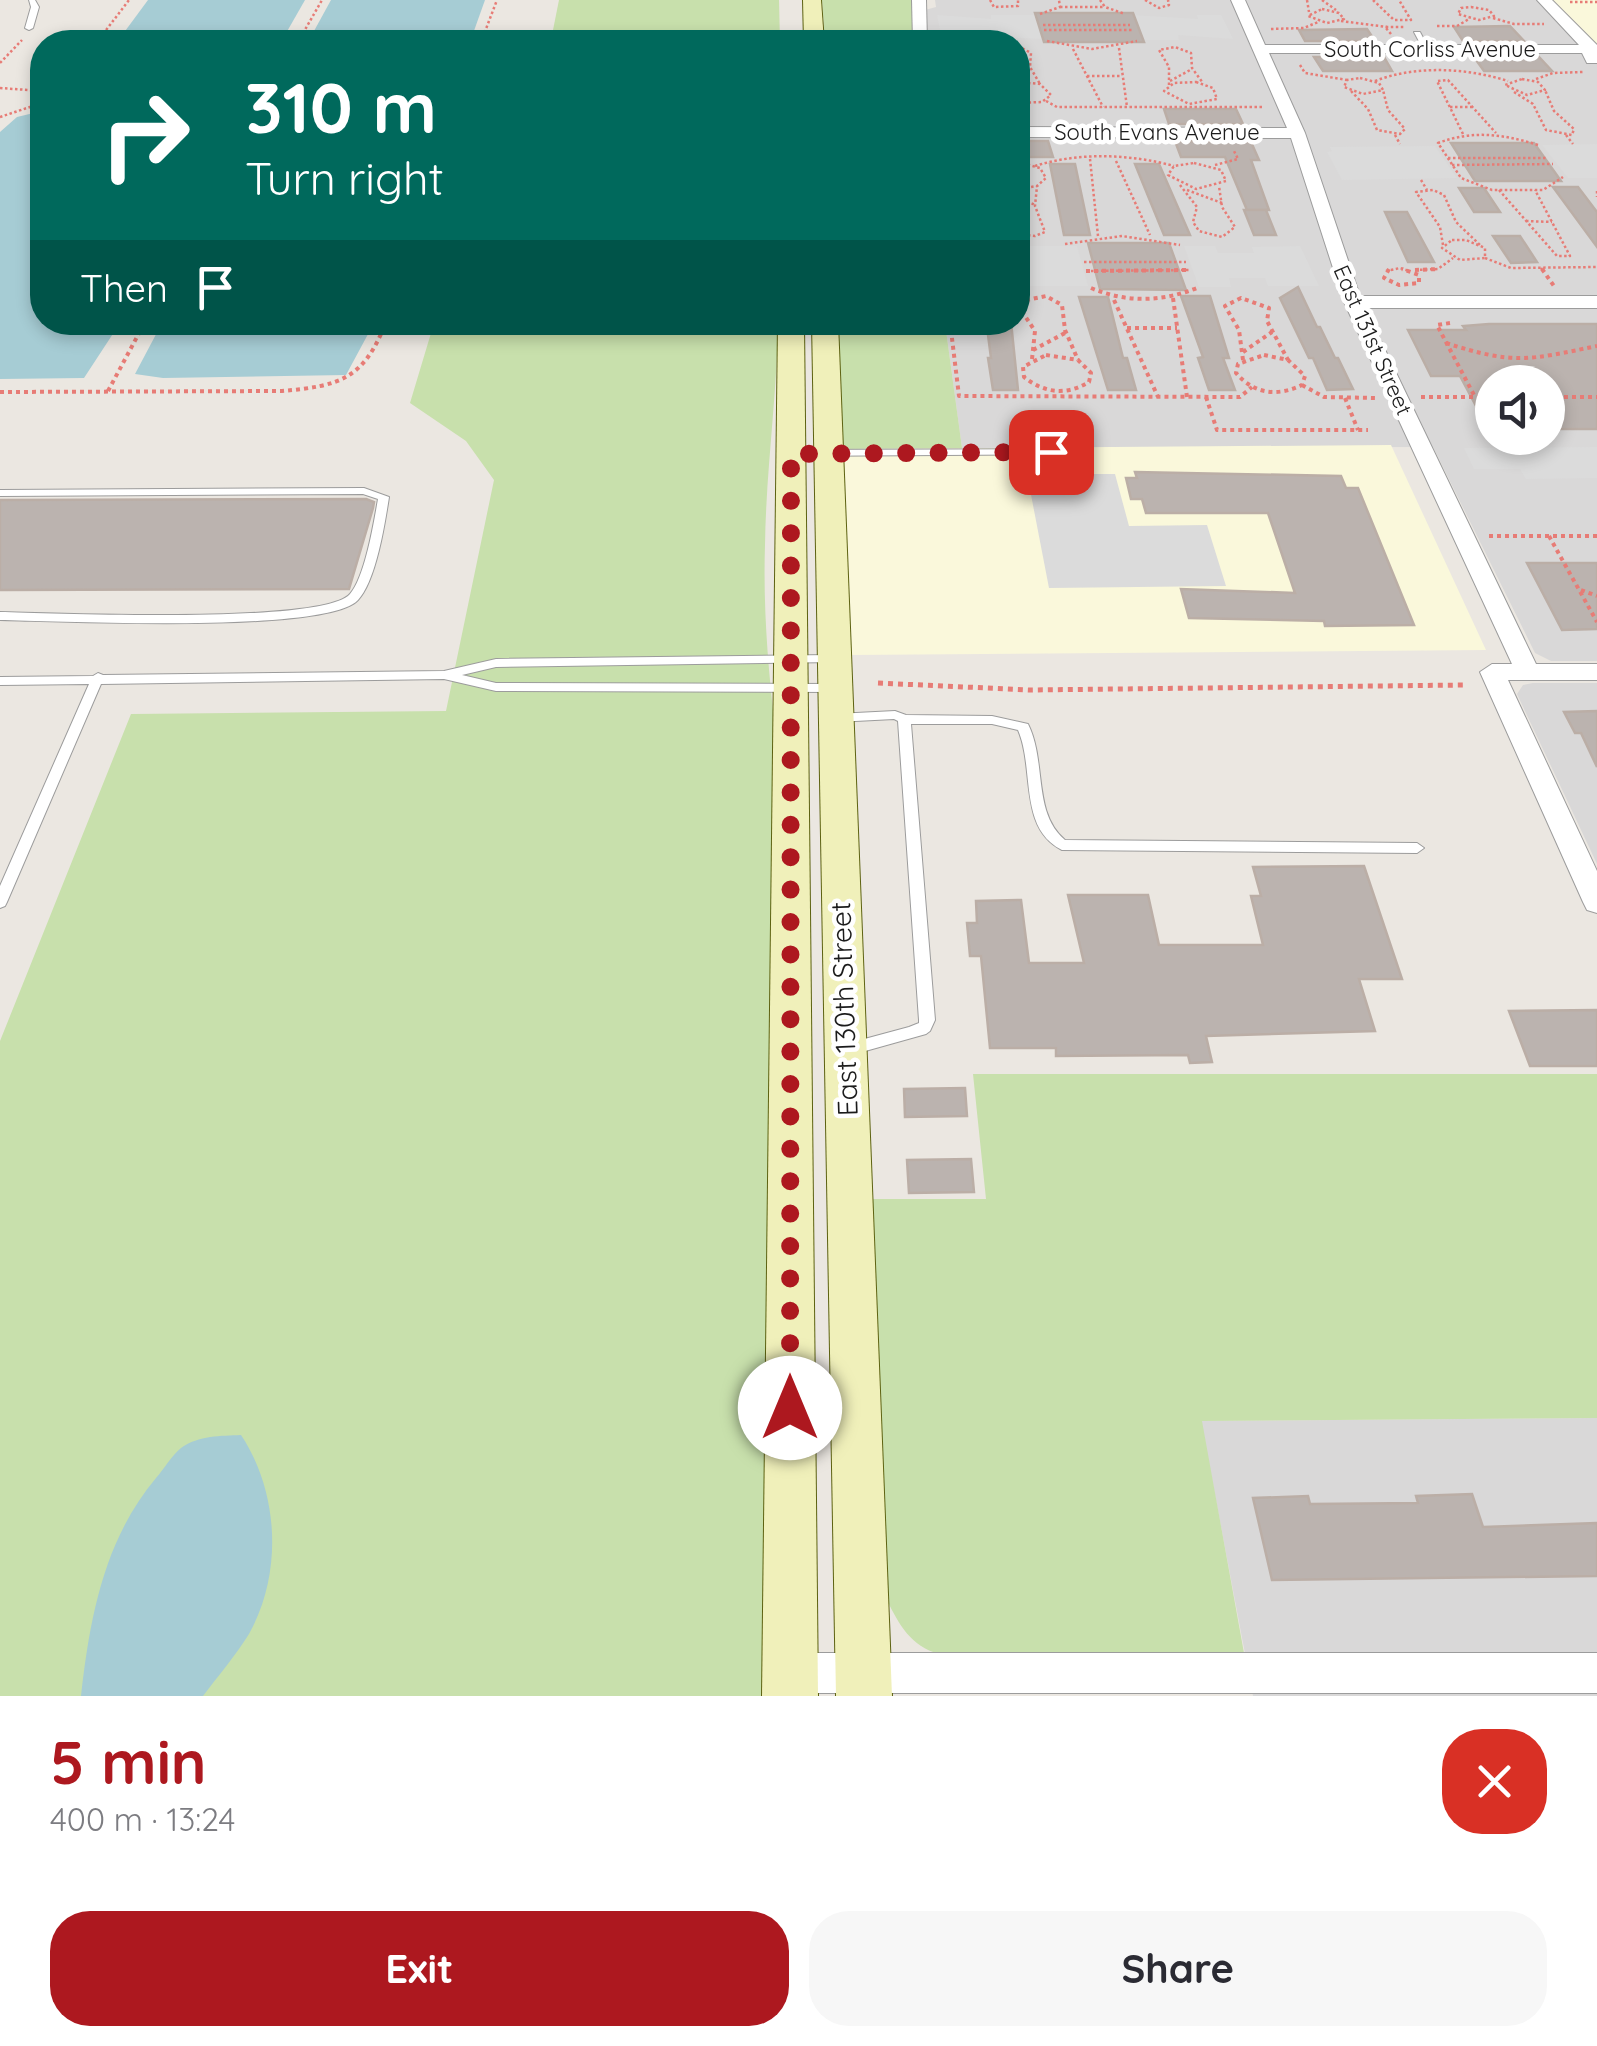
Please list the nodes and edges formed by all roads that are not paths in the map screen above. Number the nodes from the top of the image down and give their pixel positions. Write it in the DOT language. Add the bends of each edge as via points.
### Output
graph roads {
  1 [pos="32,0"];
  2 [pos="812,0"];
  3 [pos="919,0"];
  4 [pos="1238,0"];
  5 [pos="1544,0"];
  6 [pos="29,28"];
  7 [pos="813,30"];
  8 [pos="920,30"];
  9 [pos="1417,34"];
  10 [pos="1427,49"];
  11 [pos="1592,49"];
  12 [pos="1263,50"];
  13 [pos="1595,69"];
  14 [pos="1030,132"];
  15 [pos="1297,133"];
  16 [pos="1353,302"];
  17 [pos="1597,302"];
  18 [pos="790,335"];
  19 [pos="825,335"];
  20 [pos="1088,452"];
  21 [pos="829,453"];
  22 [pos="791,454"];
  23 [pos="0,493"];
  24 [pos="1,619"];
  25 [pos="1528,672"];
  26 [pos="1597,672"];
  27 [pos="791,674"];
  28 [pos="444,675"];
  29 [pos="98,677"];
  30 [pos="0,680"];
  31 [pos="836,688"];
  32 [pos="904,719"];
  33 [pos="1417,848"];
  34 [pos="1596,897"];
  35 [pos="0,902"];
  36 [pos="845,1050"];
  37 [pos="1597,1673"];
  38 [pos="863,1684"];
  39 [pos="790,1685"];
  1 -- 6 [label="lane"];
  2 -- 7 [label="main road"];
  3 -- 8 [label="street"];
  4 -- 12 [label="street, East 131st Street"];
  5 -- 11 [label="street"];
  9 -- 10 [label="lane"];
  10 -- 11 [label="street, South Corliss Avenue"];
  10 -- 12 [label="street, South Corliss Avenue"];
  11 -- 13 [label="street"];
  12 -- 15 [label="street, East 131st Street"];
  14 -- 15 [label="street, South Evans Avenue"];
  15 -- 16 [label="street, East 131st Street"];
  16 -- 17 [label="street"];
  16 -- 25 [label="street, East 131st Street"];
  18 -- 22 [label="main road, East 130th Street"];
  19 -- 21 [label="main road, East 130th Street"];
  20 -- 21 [label="lane"];
  21 -- 22 [label="lane"];
  21 -- 31 [label="main road, East 130th Street"];
  22 -- 27 [label="main road, East 130th Street"];
  23 -- 24 [label="lane" via="364,491 384,498 359,590 344,605 283,616"];
  25 -- 26 [label="street"];
  25 -- 34 [label="street" via="1492,672"];
  27 -- 28 [label="lane" via="496,663"];
  27 -- 28 [label="lane" via="496,687"];
  27 -- 31 [label="lane"];
  27 -- 31 [label="lane"];
  27 -- 39 [label="main road, East 130th Street"];
  28 -- 29 [label="lane"];
  29 -- 30 [label="lane"];
  29 -- 35 [label="lane"];
  31 -- 32 [label="lane"];
  31 -- 36 [label="main road, East 130th Street"];
  32 -- 33 [label="lane" via="992,720 1024,728 1040,815 1052,840 1062,845"];
  32 -- 36 [label="lane" via="927,1020 913,1035"];
  36 -- 38 [label="main road, East 130th Street"];
  37 -- 38 [label="street"];
  38 -- 39 [label="street"];
}
